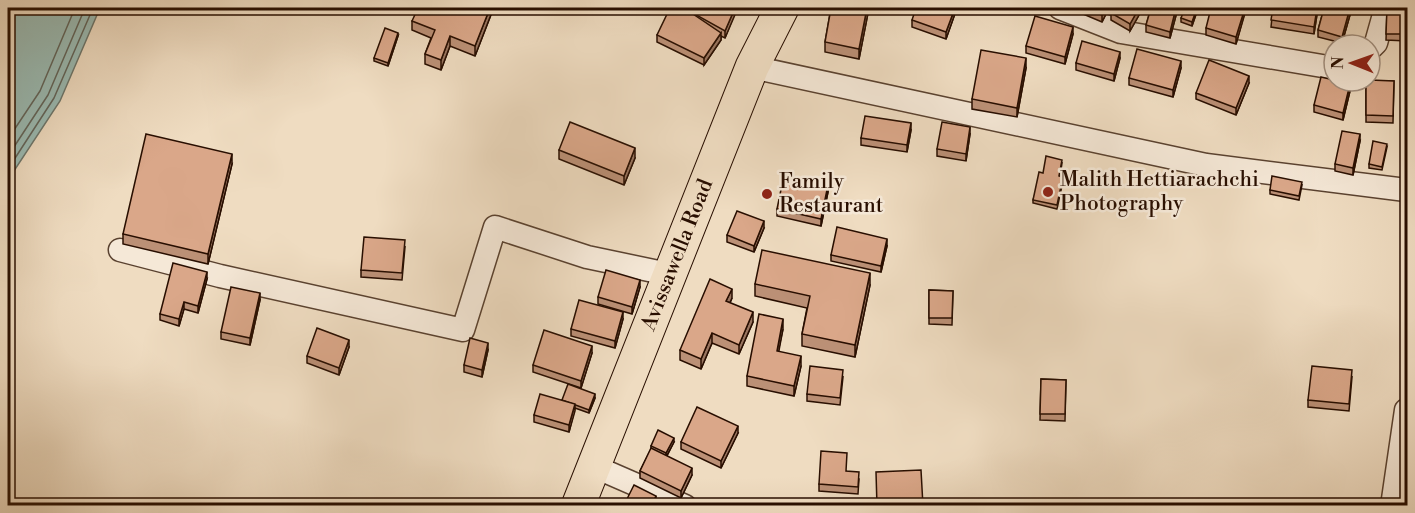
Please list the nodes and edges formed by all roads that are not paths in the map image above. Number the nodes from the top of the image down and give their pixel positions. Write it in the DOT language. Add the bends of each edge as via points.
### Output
graph roads {
  1 [pos="1060,8"];
  2 [pos="776,9"];
  3 [pos="1383,18"];
  4 [pos="1379,33"];
  5 [pos="1322,66"];
  6 [pos="752,67"];
  7 [pos="1406,190"];
  8 [pos="120,250"];
  9 [pos="668,274"];
  10 [pos="1406,410"];
  11 [pos="593,466"];
  12 [pos="578,506"];
  13 [pos="685,506"];
  14 [pos="1392,506"];
  1 -- 5 [label="street" via="1120,32"];
  2 -- 6 [label="main road, Avissawella Road"];
  3 -- 4 [label="street"];
  6 -- 7 [label="street" via="1206,165"];
  6 -- 9 [label="main road, Avissawella Road"];
  8 -- 9 [label="street" via="463,330 495,227 587,258"];
  9 -- 11 [label="main road, Avissawella Road"];
  10 -- 14 [label="street"];
  11 -- 12 [label="main road, Avissawella Road"];
  11 -- 13 [label="street"];
}
